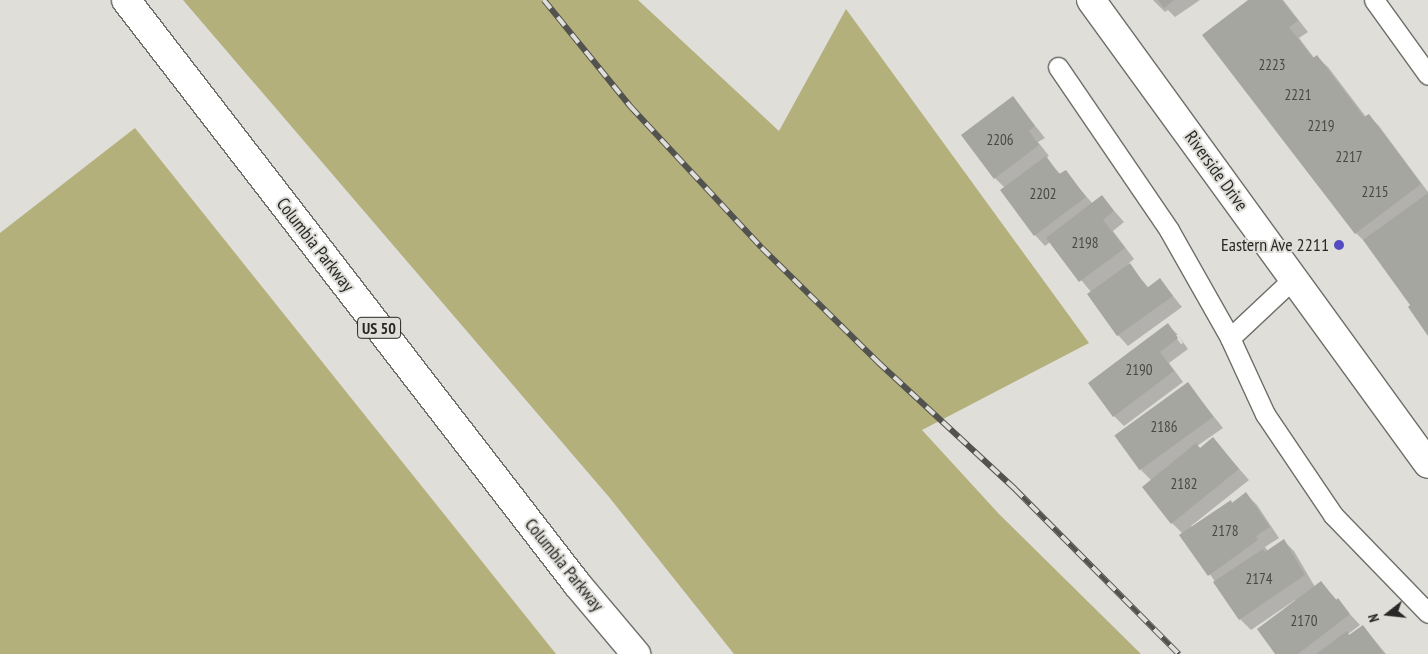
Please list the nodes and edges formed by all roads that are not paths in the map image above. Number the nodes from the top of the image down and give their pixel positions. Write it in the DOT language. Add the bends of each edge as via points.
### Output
graph roads {
  1 [pos="126,0"];
  2 [pos="1092,0"];
  3 [pos="1374,0"];
  4 [pos="1058,68"];
  5 [pos="1428,75"];
  6 [pos="1294,278"];
  7 [pos="1230,338"];
  8 [pos="1428,464"];
  9 [pos="1428,613"];
  10 [pos="636,654"];
  1 -- 10 [label="main road, Columbia Parkway / US 50" via="571,576"];
  2 -- 6 [label="main road, Riverside Drive"];
  3 -- 5 [label="lane"];
  4 -- 7 [label="lane" via="1169,230"];
  6 -- 7 [label="lane"];
  6 -- 8 [label="main road, Riverside Drive"];
  7 -- 9 [label="lane" via="1265,414 1333,515"];
}
